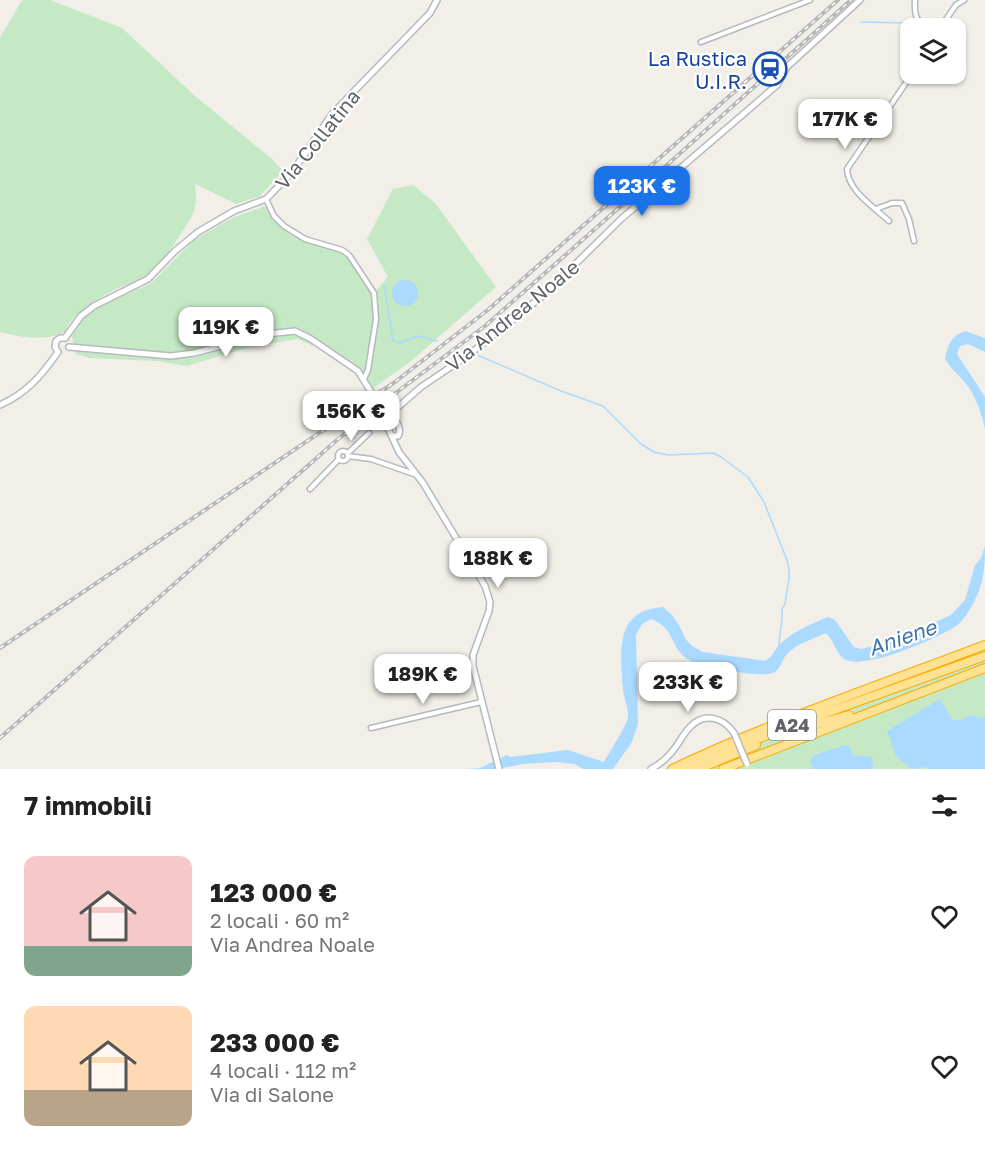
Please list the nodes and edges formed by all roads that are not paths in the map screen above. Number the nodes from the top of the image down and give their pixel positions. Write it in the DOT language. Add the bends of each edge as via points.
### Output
graph roads {
  1 [pos="437,0"];
  2 [pos="810,0"];
  3 [pos="860,0"];
  4 [pos="915,0"];
  5 [pos="963,0"];
  6 [pos="916,18"];
  7 [pos="947,18"];
  8 [pos="701,42"];
  9 [pos="905,84"];
  10 [pos="266,199"];
  11 [pos="876,209"];
  12 [pos="889,221"];
  13 [pos="914,241"];
  14 [pos="65,338"];
  15 [pos="69,347"];
  16 [pos="58,352"];
  17 [pos="364,379"];
  18 [pos="371,392"];
  19 [pos="0,405"];
  20 [pos="388,416"];
  21 [pos="369,433"];
  22 [pos="391,434"];
  23 [pos="398,436"];
  24 [pos="348,454"];
  25 [pos="339,459"];
  26 [pos="406,461"];
  27 [pos="395,467"];
  28 [pos="418,475"];
  29 [pos="310,489"];
  30 [pos="985,645"];
  31 [pos="985,654"];
  32 [pos="985,661"];
  33 [pos="985,668"];
  34 [pos="481,702"];
  35 [pos="884,706"];
  36 [pos="371,728"];
  37 [pos="781,734"];
  38 [pos="749,767"];
  39 [pos="500,769"];
  40 [pos="651,769"];
  41 [pos="672,769"];
  42 [pos="687,769"];
  43 [pos="699,769"];
  44 [pos="723,769"];
  1 -- 10 [label="street, Via Collatina" via="430,13 332,114 293,171"];
  2 -- 8 [label="street"];
  3 -- 20 [label="street, Via Andrea Noale" via="787,68 777,85 620,220 545,294"];
  4 -- 6 [label="street"];
  5 -- 7 [label="street"];
  9 -- 11 [label="street" via="847,169 854,188"];
  10 -- 14 [label="street, Via Collatina" via="198,232 148,279 111,296 81,316"];
  10 -- 17 [label="street" via="284,226 305,239 348,254 374,293 376,319"];
  11 -- 12 [label="street"];
  11 -- 13 [label="street" via="902,203"];
  14 -- 15 [label="street"];
  14 -- 16 [label="street" via="56,341"];
  15 -- 16 [label="street" via="66,352"];
  15 -- 17 [label="street" via="181,355 292,330 353,367"];
  16 -- 19 [label="street" via="34,383"];
  17 -- 18 [label="street"];
  20 -- 22 [label="street" via="385,422"];
  20 -- 23 [label="street" via="400,432"];
  21 -- 24 [label="street"];
  22 -- 23 [label="street"];
  22 -- 26 [label="street"];
  23 -- 26 [label="street"];
  24 -- 25 [label="street" via="344,461"];
  24 -- 25 [label="street" via="340,451"];
  24 -- 27 [label="street"];
  25 -- 29 [label="street"];
  26 -- 27 [label="street"];
  26 -- 27 [label="street" via="402,468"];
  26 -- 28 [label="street"];
  27 -- 28 [label="street"];
  28 -- 34 [label="street" via="487,592 489,611 473,659"];
  30 -- 41 [label="highway" via="776,724"];
  31 -- 42 [label="highway, A24" via="784,728"];
  32 -- 37 [label="highway, A24"];
  33 -- 35 [label="highway"];
  34 -- 36 [label="street"];
  34 -- 39 [label="street"];
  35 -- 37 [label="highway"];
  35 -- 44 [label="highway"];
  37 -- 43 [label="highway, A24"];
  38 -- 40 [label="street, bridge" via="734,732 726,723 706,718 687,730 672,753"];
}
